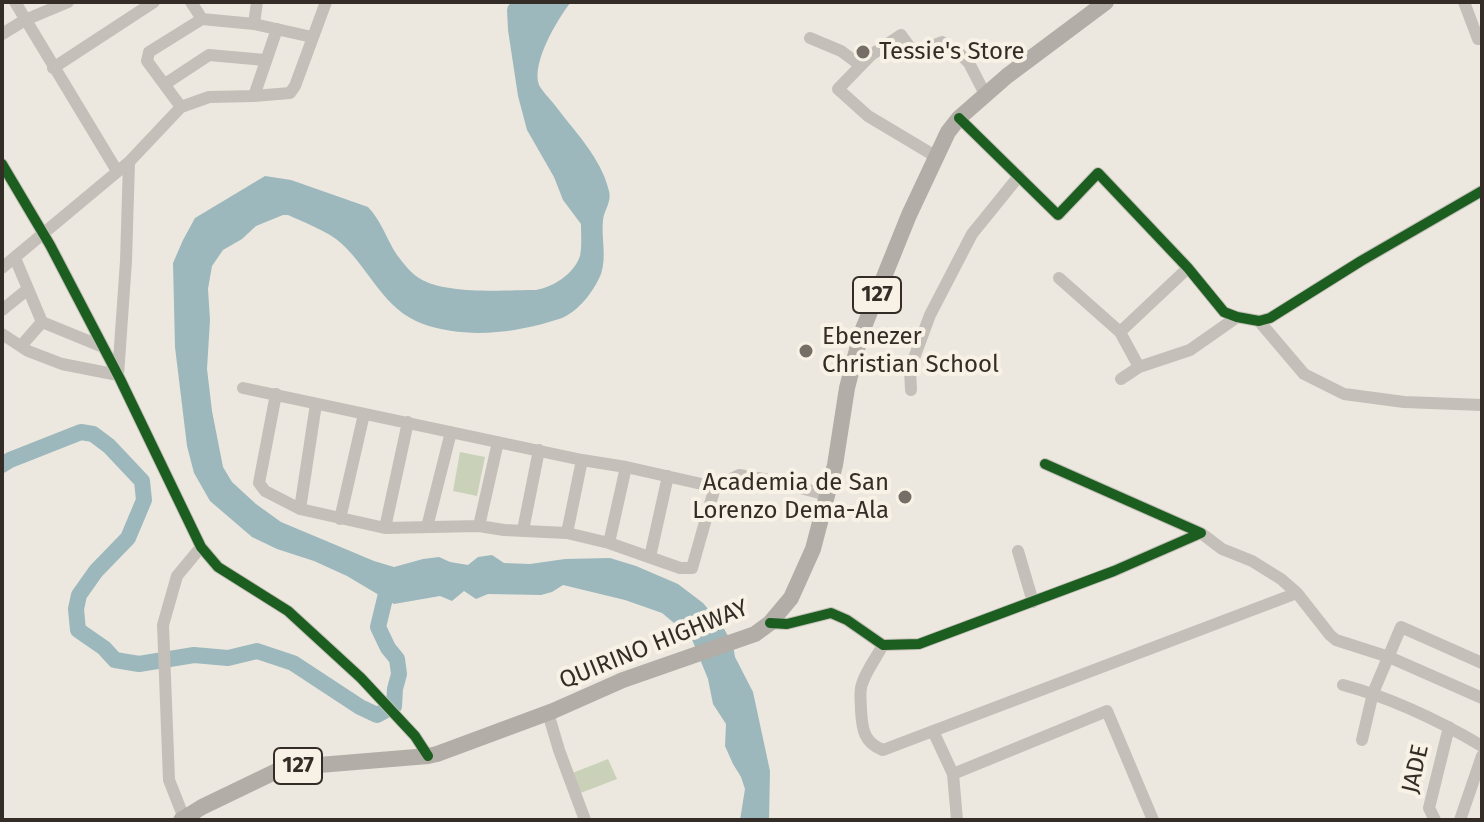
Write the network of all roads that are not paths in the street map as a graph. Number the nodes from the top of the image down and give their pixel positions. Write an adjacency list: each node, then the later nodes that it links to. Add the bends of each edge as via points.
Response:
1 (15, 2): 10 (street)
2 (68, 2): 10 (street)
3 (191, 2): 9 (street)
4 (257, 2): 11 (street)
5 (1106, 2): 21 (main road, QUIRINO HIGHWAY / 127)
6 (1464, 2): 16 (street)
7 (149, 3): 19 (street)
8 (321, 4): 14 (street)
9 (202, 19): 11 (street); 20 (street, via 149,52 147,61)
10 (25, 20): 13 (street); 19 (street)
11 (254, 24): 12 (street)
12 (277, 29): 14 (street); 17 (street)
13 (2, 34)
14 (312, 37): 22 (street, via 290,93)
15 (810, 38): 18 (street)
16 (1481, 41)
17 (265, 60): 20 (street, via 209,55); 22 (street)
18 (860, 65): 21 (street, via 901,35 914,53 942,42 969,63); 25 (street, via 838,89 868,116)
19 (53, 68): 28 (street)
20 (165, 84): 23 (street)
21 (985, 94): 24 (main road, QUIRINO HIGHWAY / 127)
22 (254, 96): 23 (street, via 209,97)
23 (181, 107): 26 (street)
24 (959, 118): 25 (main road, QUIRINO HIGHWAY / 127); 29 (street)
25 (935, 156): 63 (main road, QUIRINO HIGHWAY / 127, via 861,334)
26 (129, 162): 28 (street); 46 (street)
27 (2, 164): 31 (street)
28 (117, 171): 31 (street)
29 (1019, 176): 34 (street, via 1058,215 1098,173); 49 (street, via 972,234 930,315 910,369)
30 (1482, 191): 39 (street)
31 (43, 235): 32 (street); 44 (street)
32 (15, 258): 33 (street); 36 (street)
33 (2, 268)
34 (1188, 268): 38 (street, via 1224,312); 41 (street)
35 (1059, 278): 41 (street)
36 (28, 289): 37 (street); 40 (street)
37 (2, 310)
38 (1237, 317): 39 (street); 45 (street, via 1190,350)
39 (1259, 321): 52 (street, via 1304,374 1344,394)
40 (42, 322): 43 (street); 44 (street)
41 (1120, 332): 45 (street)
42 (2, 334): 43 (street)
43 (21, 346): 46 (street, via 62,364)
44 (103, 347): 46 (street)
45 (1139, 367): 47 (street)
46 (118, 375): 73 (street)
47 (1121, 379)
48 (243, 388): 50 (street)
49 (911, 390)
50 (276, 394): 51 (street); 64 (street, via 259,483)
51 (316, 404): 53 (street); 64 (street)
52 (1482, 405)
53 (364, 414): 54 (street); 65 (street)
54 (408, 422): 55 (street); 68 (street)
55 (451, 432): 56 (street); 67 (street)
56 (498, 442): 57 (street); 66 (street)
57 (539, 450): 58 (street); 69 (street)
58 (582, 460): 60 (street); 70 (street)
59 (1045, 464): 71 (street)
60 (626, 467): 61 (street); 72 (street)
61 (668, 476): 62 (street); 75 (street)
62 (715, 487): 63 (street, via 739,475); 75 (street, via 692,568)
63 (827, 495): 78 (main road, QUIRINO HIGHWAY / 127, via 803,575)
64 (300, 509): 65 (street)
65 (340, 519): 68 (street)
66 (479, 526): 67 (street); 69 (street)
67 (427, 527): 68 (street)
68 (385, 528)
69 (523, 530): 70 (street)
70 (567, 533): 72 (street)
71 (1201, 533): 76 (street); 77 (street)
72 (609, 543): 75 (street)
73 (201, 547): 90 (street, via 218,567 288,611 361,678); 93 (street, via 177,576 163,625 169,780)
74 (1018, 551): 77 (street)
75 (650, 557)
76 (1297, 593): 80 (street, via 1336,640); 87 (street)
77 (1033, 602): 79 (street, via 919,644)
78 (770, 623): 79 (street, via 831,613); 85 (main road, QUIRINO HIGHWAY / 127, via 755,634 623,680)
79 (883, 645): 87 (street, via 860,687 866,738 883,750)
80 (1389, 657): 81 (street, via 1401,627); 83 (street); 84 (street)
81 (1482, 663)
82 (1343, 685): 83 (street)
83 (1373, 693): 86 (street); 88 (street)
84 (1482, 698)
85 (548, 713): 90 (main road, QUIRINO HIGHWAY / 127); 94 (street)
86 (1449, 727): 89 (street); 97 (street, JADE, via 1429,808)
87 (933, 731): 92 (street)
88 (1362, 740)
89 (1482, 746)
90 (428, 756): 93 (main road, QUIRINO HIGHWAY / 127, via 283,768)
91 (1482, 756): 98 (street)
92 (953, 774): 95 (street); 96 (street, via 1107,711)
93 (182, 819)
94 (585, 820)
95 (957, 820)
96 (1153, 820)
97 (1435, 820)
98 (1460, 820)

